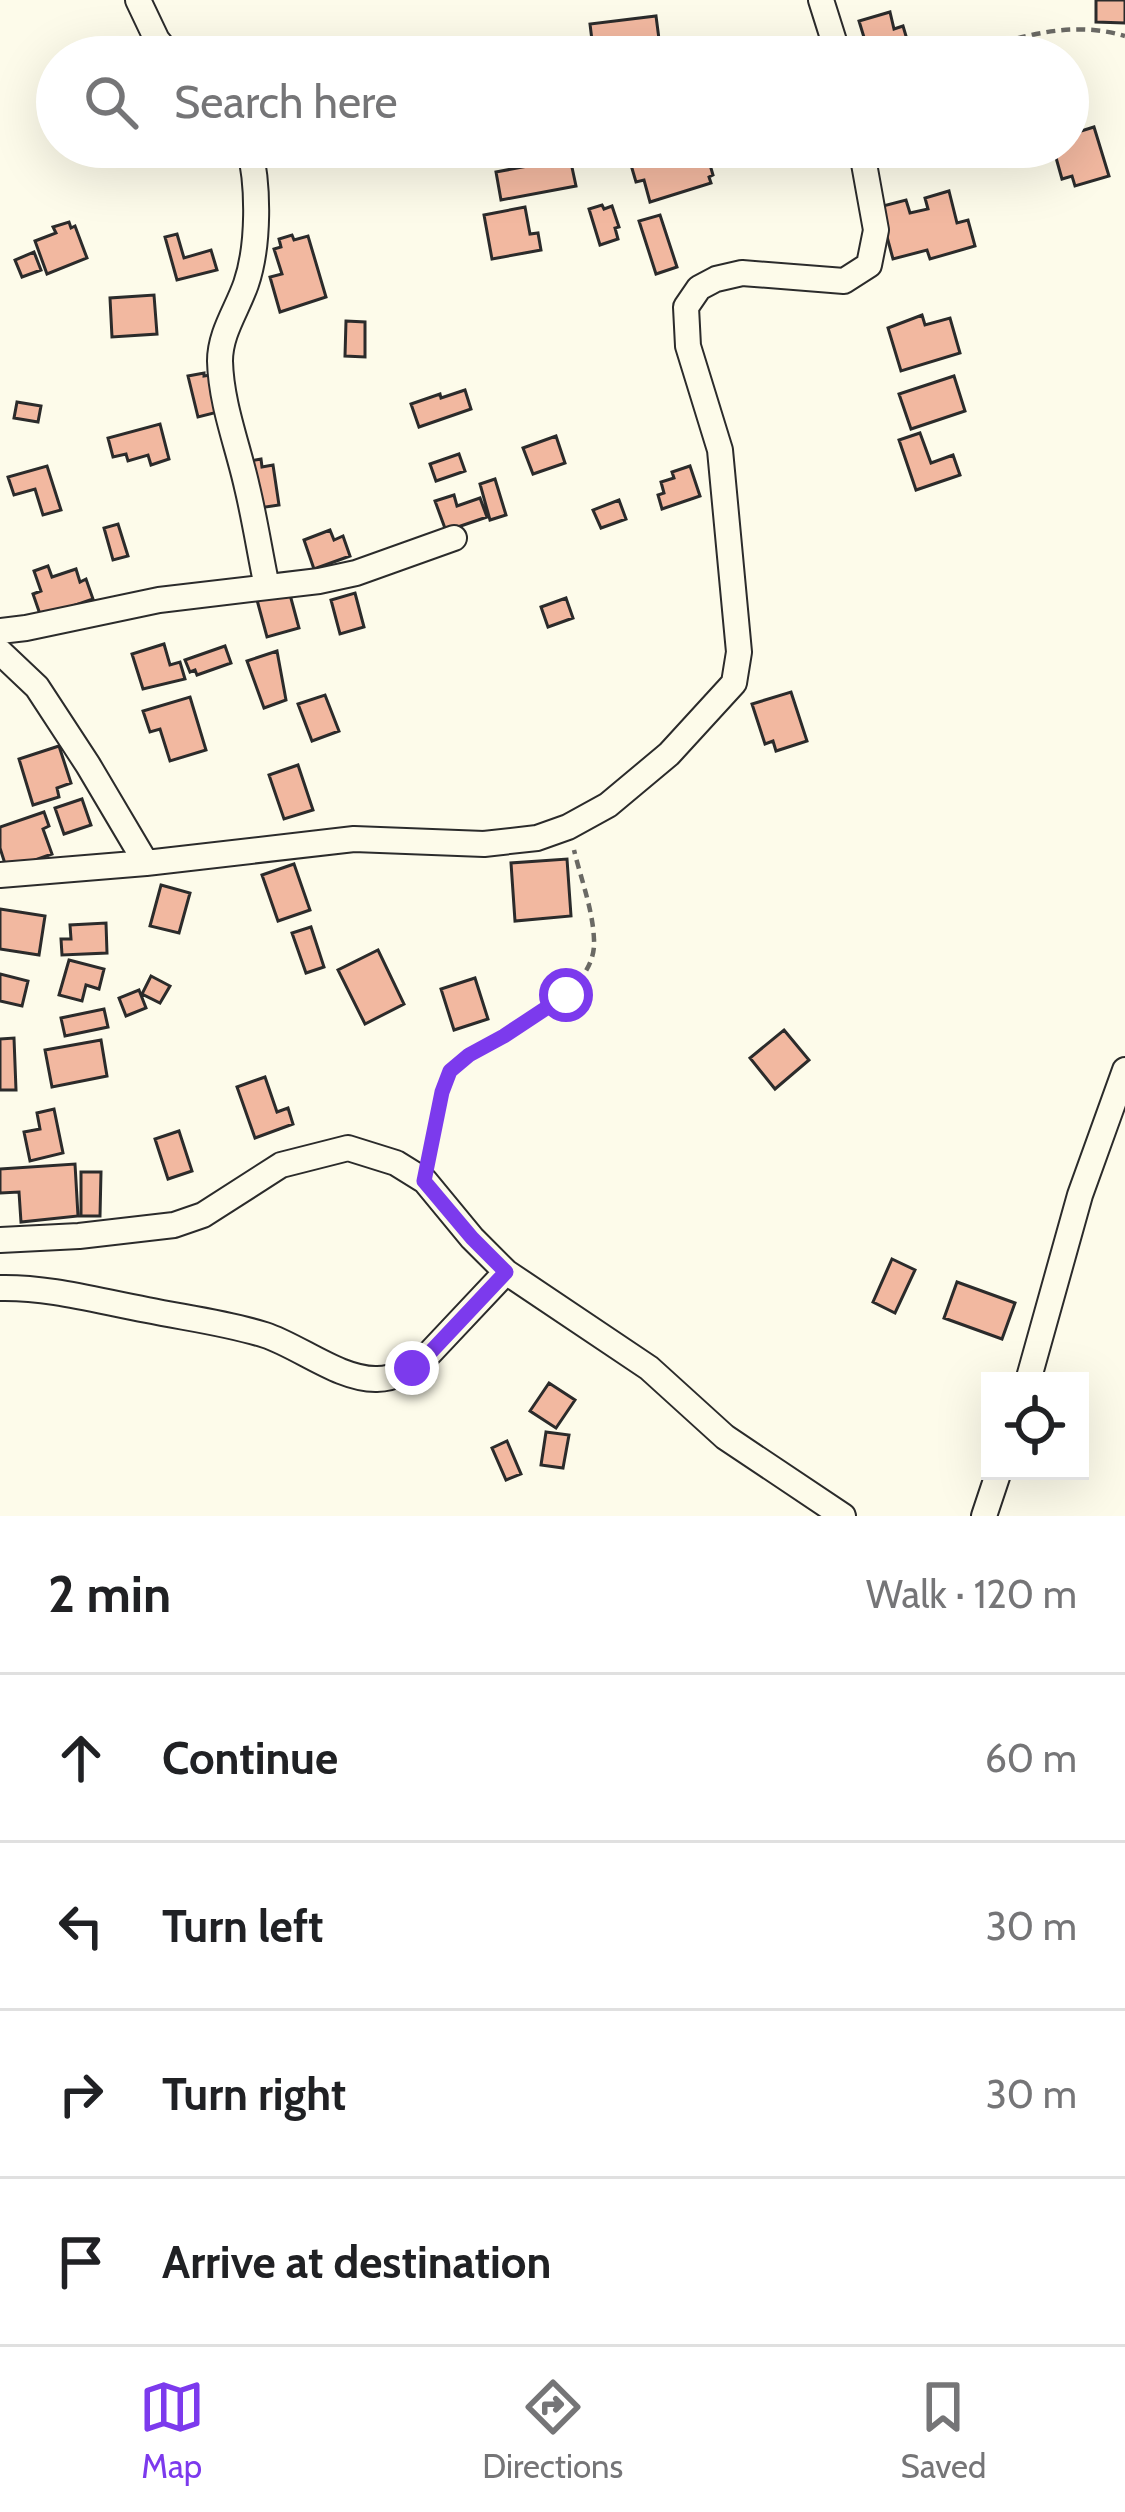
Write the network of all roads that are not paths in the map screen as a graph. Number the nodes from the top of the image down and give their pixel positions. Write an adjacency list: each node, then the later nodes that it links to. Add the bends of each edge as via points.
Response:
1 (138, 0): 3 (street)
2 (821, 0): 4 (street)
3 (155, 36)
4 (832, 36)
5 (253, 168): 8 (street, via 255,244 220,362)
6 (865, 168): 11 (street, via 876,230 869,266 844,281 742,273 699,287 686,308 688,346 719,449 739,652 734,683 670,754 608,806 537,838 354,839)
7 (454, 538): 8 (street, via 356,573)
8 (267, 586): 9 (street)
9 (0, 631)
10 (0, 652): 11 (street, via 37,686)
11 (146, 863): 12 (street)
12 (0, 874)
13 (1125, 1070): 17 (street)
14 (0, 1240): 15 (street, via 174,1226 280,1165 348,1148 424,1181)
15 (506, 1272): 16 (street, via 426,1357 372,1380 250,1331 68,1293); 19 (street, via 649,1368 724,1437)
16 (0, 1288)
17 (1031, 1372)
18 (996, 1480): 20 (street)
19 (843, 1516)
20 (984, 1516)

